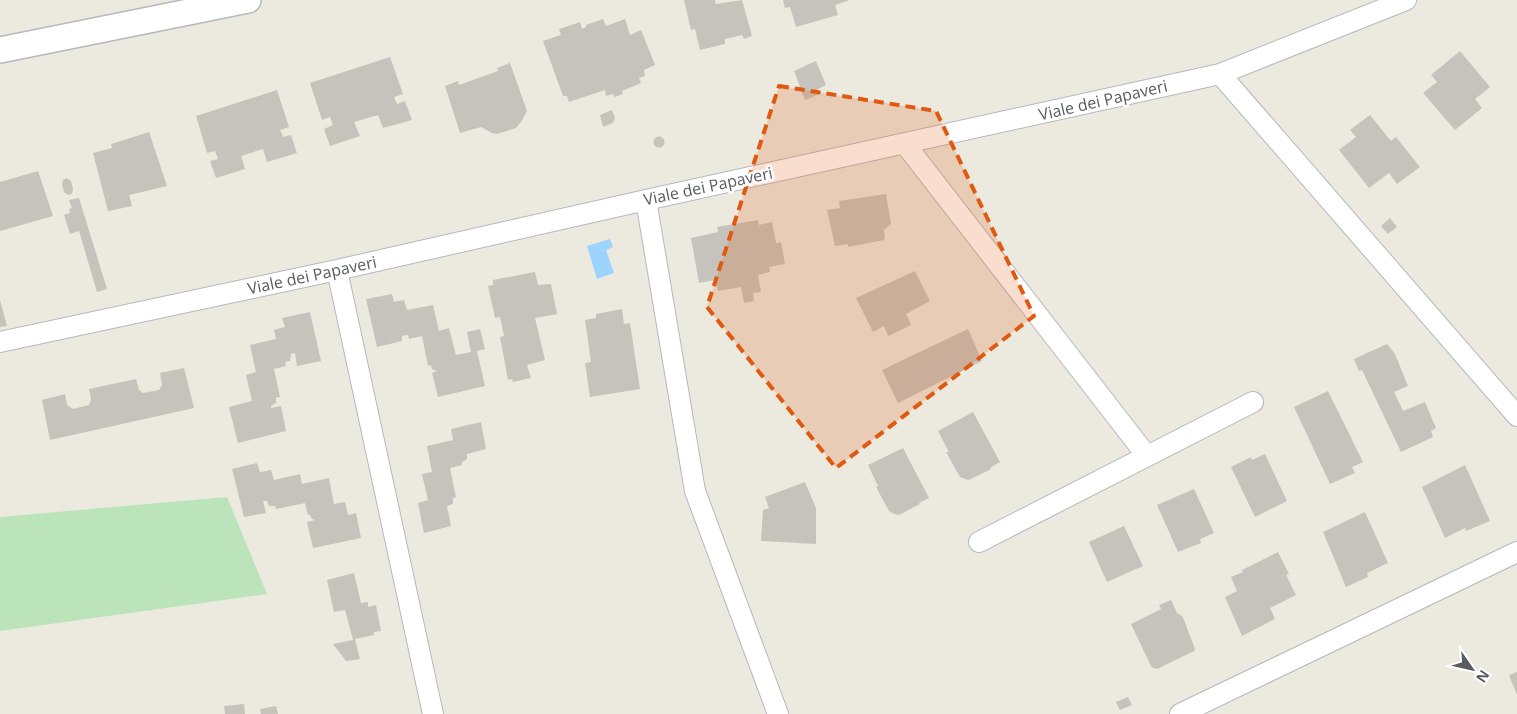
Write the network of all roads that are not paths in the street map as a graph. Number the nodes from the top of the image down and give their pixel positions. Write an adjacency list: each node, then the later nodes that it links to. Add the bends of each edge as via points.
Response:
1 (248, 0): 3 (street)
2 (1406, 0): 4 (street, Viale dei Papaveri)
3 (0, 50)
4 (1220, 74): 5 (street, Viale dei Papaveri); 10 (street)
5 (905, 144): 6 (street, Viale dei Papaveri); 11 (street)
6 (646, 200): 7 (street, Viale dei Papaveri); 15 (street, via 695,491)
7 (337, 270): 8 (street, Viale dei Papaveri); 14 (street)
8 (0, 342)
9 (1253, 402): 11 (street)
10 (1517, 416)
11 (1147, 456): 12 (street)
12 (979, 542)
13 (1517, 552): 16 (street)
14 (433, 714)
15 (778, 714)
16 (1180, 714)

